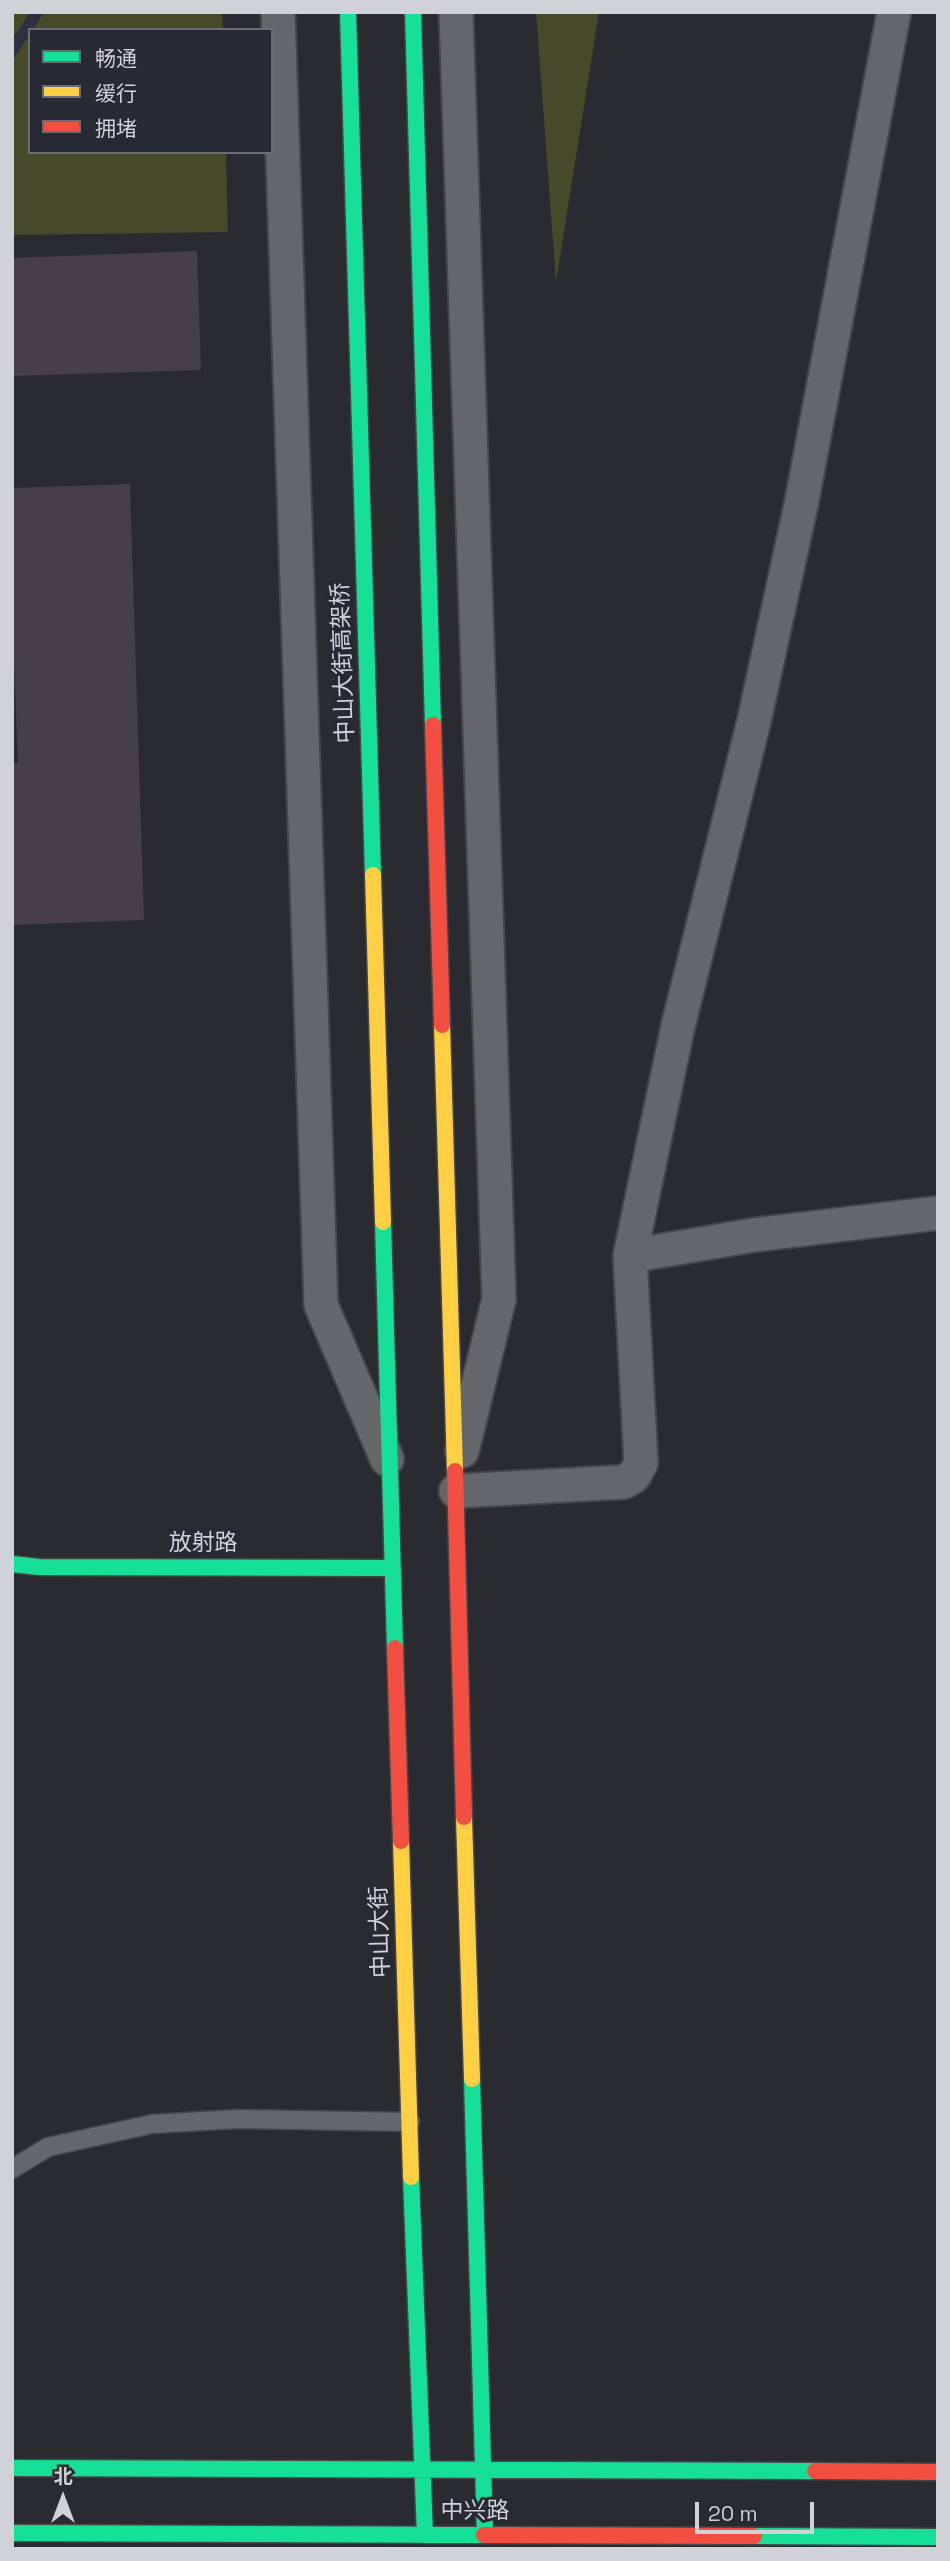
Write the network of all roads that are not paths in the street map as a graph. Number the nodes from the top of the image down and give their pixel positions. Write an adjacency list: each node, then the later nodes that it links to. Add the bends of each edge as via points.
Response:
1 (278, 12): 9 (street, via 321,1305)
2 (348, 12): 8 (main road, 中山大街高架桥)
3 (412, 12): 10 (main road)
4 (456, 12): 10 (street, via 499,1299)
5 (894, 12): 7 (street, via 802,505 678,1026)
6 (938, 1213): 7 (street)
7 (630, 1256): 10 (street, via 641,1463 634,1476 624,1482)
8 (386, 1313): 9 (main road, 中山大街)
9 (391, 1467): 12 (main road, 中山大街)
10 (455, 1484): 17 (main road)
11 (12, 1564): 12 (main road, 放射路)
12 (393, 1568): 13 (main road, 中山大街)
13 (410, 2122): 14 (lane, via 238,2119 152,2124 48,2147); 16 (main road, 中山大街)
14 (12, 2169)
15 (12, 2468): 16 (main road, 中兴路)
16 (422, 2470): 17 (main road, 中兴路); 21 (main road, 中山大街)
17 (484, 2470): 18 (main road, 中兴路); 22 (main road)
18 (938, 2472)
19 (12, 2533): 21 (main road, 中兴路)
20 (938, 2537): 22 (main road, 中兴路)
21 (426, 2542): 22 (main road, 中兴路)
22 (485, 2542)

